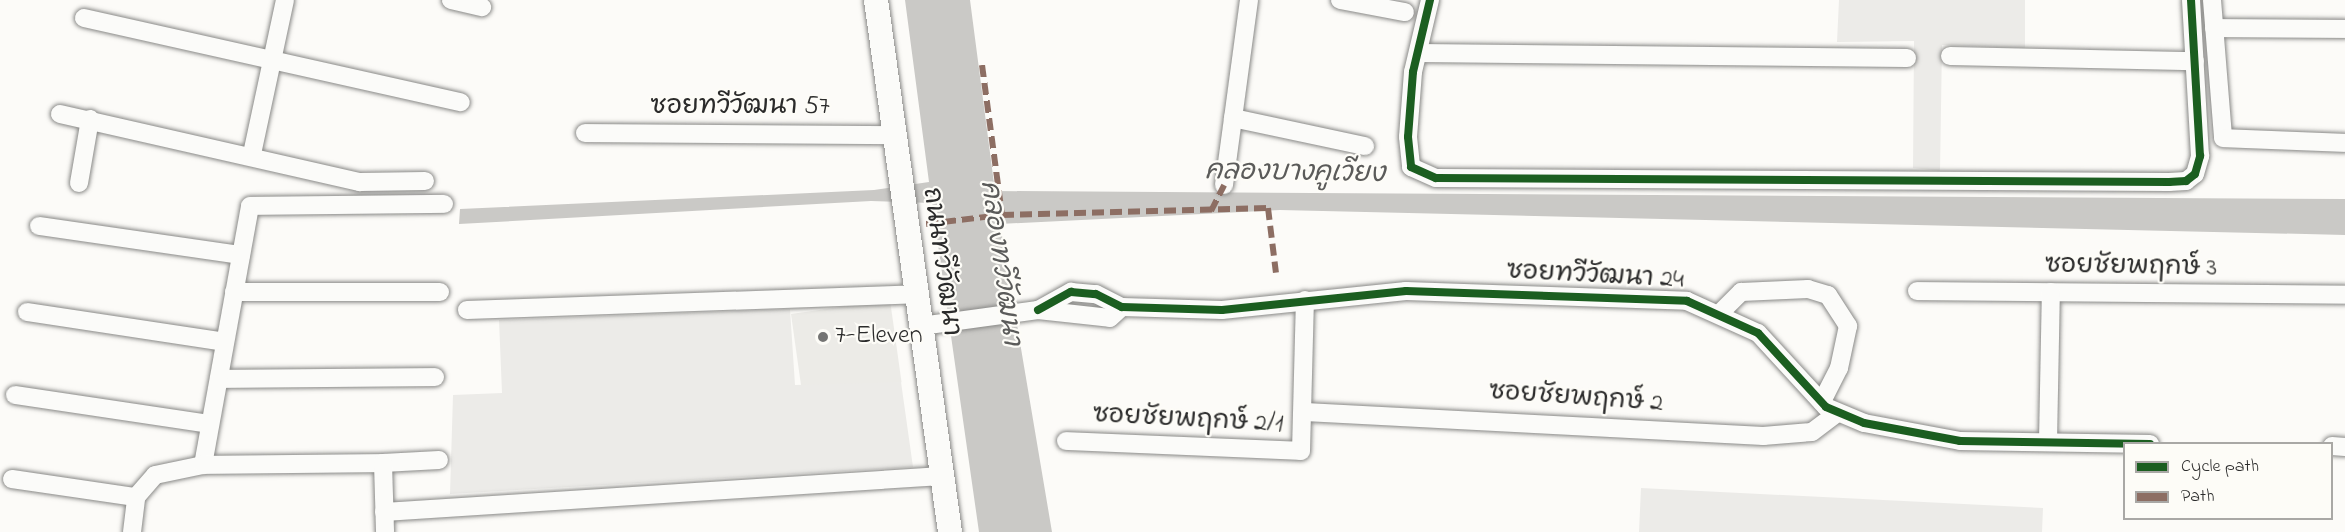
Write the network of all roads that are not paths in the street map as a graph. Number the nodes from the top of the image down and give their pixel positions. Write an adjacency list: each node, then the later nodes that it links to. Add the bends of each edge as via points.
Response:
1 (285, 0): 18 (street)
2 (451, 0): 9 (street)
3 (876, 0): 24 (main road, ถนนทวีวัฒนา)
4 (1249, 0): 21 (street)
5 (1340, 0): 10 (street)
6 (1430, 0): 14 (street)
7 (2191, 0): 17 (street)
8 (2212, 0): 12 (street)
9 (482, 7)
10 (1405, 12)
11 (84, 18): 18 (street)
12 (2214, 28): 13 (street); 25 (street, via 2223,138)
13 (2345, 28)
14 (1418, 53): 16 (street); 17 (street, via 1408,137 1412,167 1448,178 2186,181 2200,156)
15 (1950, 56): 17 (street)
16 (1907, 58)
17 (2195, 61)
18 (269, 63): 19 (street); 27 (street)
19 (461, 102)
20 (60, 114): 22 (street)
21 (1233, 118): 26 (street); 30 (street)
22 (90, 119): 27 (street); 29 (street)
23 (585, 133): 24 (street, ซอยทวีวัฒนา 57)
24 (894, 135): 38 (main road, ถนนทวีวัฒนา)
25 (2345, 143)
26 (1365, 146)
27 (252, 154): 28 (street, via 360,182)
28 (425, 181)
29 (79, 183)
30 (1224, 185)
31 (444, 204): 33 (street, via 250,206)
32 (39, 226): 33 (street)
33 (241, 255): 35 (street)
34 (1917, 291): 37 (street, ซอยชัยพฤกษ์ 3)
35 (234, 292): 36 (street); 47 (street)
36 (440, 292)
37 (2051, 292): 39 (street, ซอยชัยพฤกษ์ 3); 56 (street)
38 (916, 294): 42 (street); 46 (main road, ถนนทวีวัฒนา)
39 (2345, 295)
40 (1305, 300): 41 (street, ซอยทวีวัฒนา 24, via 1222,310); 45 (street, ซอยทวีวัฒนา 24, via 1406,291 1662,298); 52 (street, ซอยชัยพฤกษ์ 2/1)
41 (1122, 307): 43 (street, ซอยทวีวัฒนา 24, via 1110,318); 43 (street, ซอยทวีวัฒนา 24, via 1096,294 1071,292)
42 (467, 310)
43 (1038, 310): 46 (street, ซอยทวีวัฒนา 24)
44 (27, 312): 47 (street)
45 (1720, 313): 51 (street, ซอยทวีวัฒนา 24, via 1758,333); 51 (street, via 1741,292 1808,289 1828,296 1848,326 1839,368)
46 (921, 326): 61 (main road, ถนนทวีวัฒนา)
47 (225, 342): 49 (street)
48 (435, 377): 49 (street)
49 (219, 379): 54 (street)
50 (15, 395): 54 (street)
51 (1822, 402): 53 (street, ซอยทวีวัฒนา 24)
52 (1305, 412): 53 (street, ซอยชัยพฤกษ์ 2, via 1763,436 1812,432); 55 (street, ซอยชัยพฤกษ์ 2/1, via 1301,451 1294,452)
53 (1837, 413): 56 (street, ซอยทวีวัฒนา 24, via 1903,433)
54 (210, 424): 60 (street)
55 (1066, 441)
56 (2048, 442): 57 (street, ซอยทวีวัฒนา 24)
57 (2123, 443)
58 (439, 460): 59 (street)
59 (383, 463): 60 (street); 64 (street)
60 (203, 465): 63 (street, via 155,475)
61 (942, 476): 64 (street, via 467,508 450,516 433,511); 67 (main road, ถนนทวีวัฒนา)
62 (12, 479): 63 (street)
63 (136, 497): 65 (street)
64 (384, 512): 66 (street)
65 (132, 532)
66 (385, 532)
67 (950, 532)

